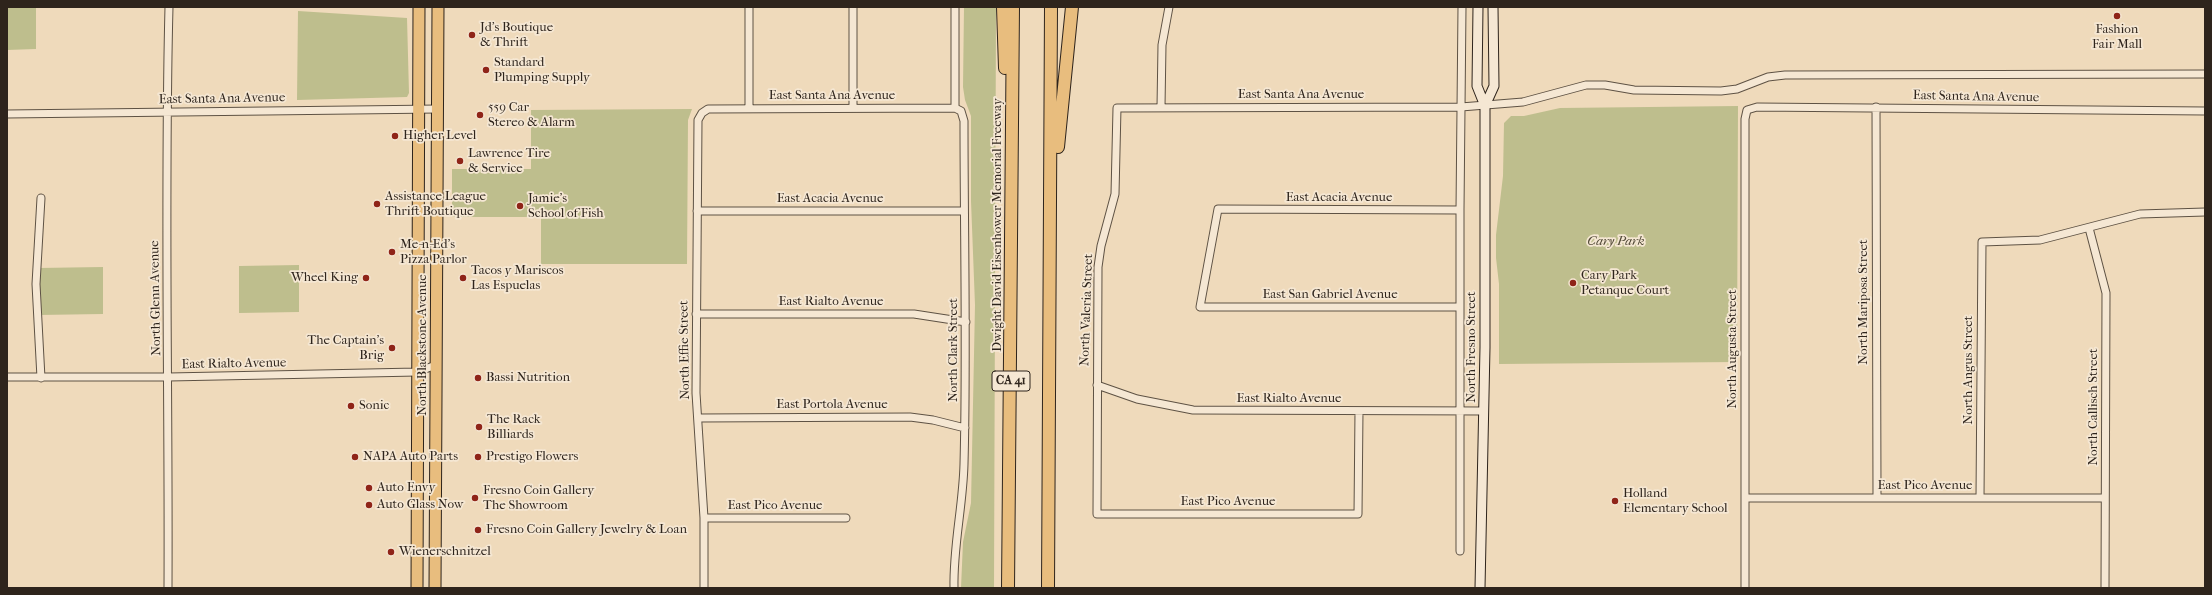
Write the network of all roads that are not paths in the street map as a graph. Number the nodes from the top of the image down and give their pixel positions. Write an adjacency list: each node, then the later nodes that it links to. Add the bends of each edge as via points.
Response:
1 (169, 7): 28 (street, North Glenn Avenue)
2 (419, 7): 24 (main road, North Blackstone Avenue)
3 (438, 7): 23 (main road, North Blackstone Avenue)
4 (749, 7): 20 (street)
5 (853, 7): 21 (street)
6 (955, 7): 25 (street, North Clark Street)
7 (1003, 7): 31 (highway)
8 (1013, 7): 31 (highway, Dwight David Eisenhower Memorial Freeway / CA 41)
9 (1051, 7): 33 (highway)
10 (1072, 7): 33 (highway)
11 (1169, 7): 17 (street, via 1162,44)
12 (1462, 7): 18 (street)
13 (1478, 7): 16 (main road, North Fresno Street, via 1477,86)
14 (1494, 7): 16 (main road, North Fresno Street, via 1494,86)
15 (2205, 74): 16 (street, East Santa Ana Avenue, via 1785,75 1768,77 1729,90 1634,90 1586,85 1523,102)
16 (1486, 106): 18 (street, East Santa Ana Avenue); 51 (main road, North Fresno Street)
17 (1161, 107): 18 (street, East Santa Ana Avenue); 22 (street, East Santa Ana Avenue)
18 (1461, 107): 34 (street)
19 (1876, 107): 26 (street, East Santa Ana Avenue, via 1757,107); 27 (street, East Santa Ana Avenue); 55 (street, North Mariposa Street)
20 (749, 108): 21 (street, East Santa Ana Avenue); 29 (street, East Santa Ana Avenue, via 708,109)
21 (852, 108): 25 (street, East Santa Ana Avenue)
22 (1117, 108): 48 (street, North Valeria Street, via 1115,194 1098,267)
23 (438, 109): 24 (street, East Santa Ana Avenue); 43 (main road, North Blackstone Avenue)
24 (418, 110): 28 (street, East Santa Ana Avenue); 44 (main road, North Blackstone Avenue)
25 (958, 110): 36 (street, North Clark Street, via 964,121)
26 (1748, 110): 54 (street, North Augusta Street, via 1745,119)
27 (2205, 111)
28 (166, 112): 30 (street, East Santa Ana Avenue); 46 (street, North Glenn Avenue)
29 (702, 113): 35 (street, North Effie Street, via 698,120)
30 (7, 114)
31 (1013, 175): 67 (highway, Dwight David Eisenhower Memorial Freeway / CA 41)
32 (40, 198): 47 (street, via 36,284)
33 (1051, 210): 68 (highway)
34 (1460, 210): 39 (street, East Acacia Avenue, via 1218,210); 40 (street)
35 (697, 211): 36 (street, East Acacia Avenue); 41 (street, North Effie Street)
36 (964, 211): 42 (street, North Clark Street)
37 (2205, 212): 38 (street, via 2140,214)
38 (2089, 228): 56 (street, North Angus Street, via 2040,240 1982,242); 57 (street, North Callisch Street, via 2106,293)
39 (1200, 307): 40 (street, East San Gabriel Avenue)
40 (1460, 307): 49 (street)
41 (696, 314): 42 (street, East Rialto Avenue, via 914,314); 52 (street, North Effie Street, via 696,393)
42 (966, 322): 53 (street, North Clark Street)
43 (436, 365): 44 (street, East Rialto Avenue); 64 (main road, North Blackstone Avenue)
44 (417, 372): 46 (street, East Rialto Avenue); 63 (main road, North Blackstone Avenue)
45 (7, 377): 47 (street, East Rialto Avenue)
46 (169, 377): 47 (street, East Rialto Avenue); 62 (street, North Glenn Avenue)
47 (40, 378)
48 (1097, 385): 50 (street, East Rialto Avenue, via 1137,399 1193,410); 58 (street, North Valeria Street)
49 (1460, 410): 50 (street, East Rialto Avenue); 51 (street, East Rialto Avenue); 61 (street)
50 (1359, 411): 58 (street, East Pico Avenue, via 1358,514)
51 (1484, 411): 69 (main road, North Fresno Street)
52 (699, 418): 53 (street, East Portola Avenue, via 910,417); 59 (street, North Effie Street)
53 (965, 428): 66 (street, North Clark Street, via 963,496 954,550)
54 (1745, 498): 55 (street, East Pico Avenue); 70 (street, North Augusta Street)
55 (1877, 498): 56 (street, East Pico Avenue)
56 (1980, 498): 57 (street, East Pico Avenue)
57 (2105, 498): 71 (street, North Callisch Street)
58 (1098, 514)
59 (704, 518): 60 (street, East Pico Avenue); 65 (street, North Effie Street)
60 (846, 518)
61 (1460, 551)
62 (168, 588)
63 (417, 588)
64 (435, 588)
65 (704, 588)
66 (954, 588)
67 (1008, 588)
68 (1048, 588)
69 (1480, 588)
70 (1745, 588)
71 (2105, 588)

